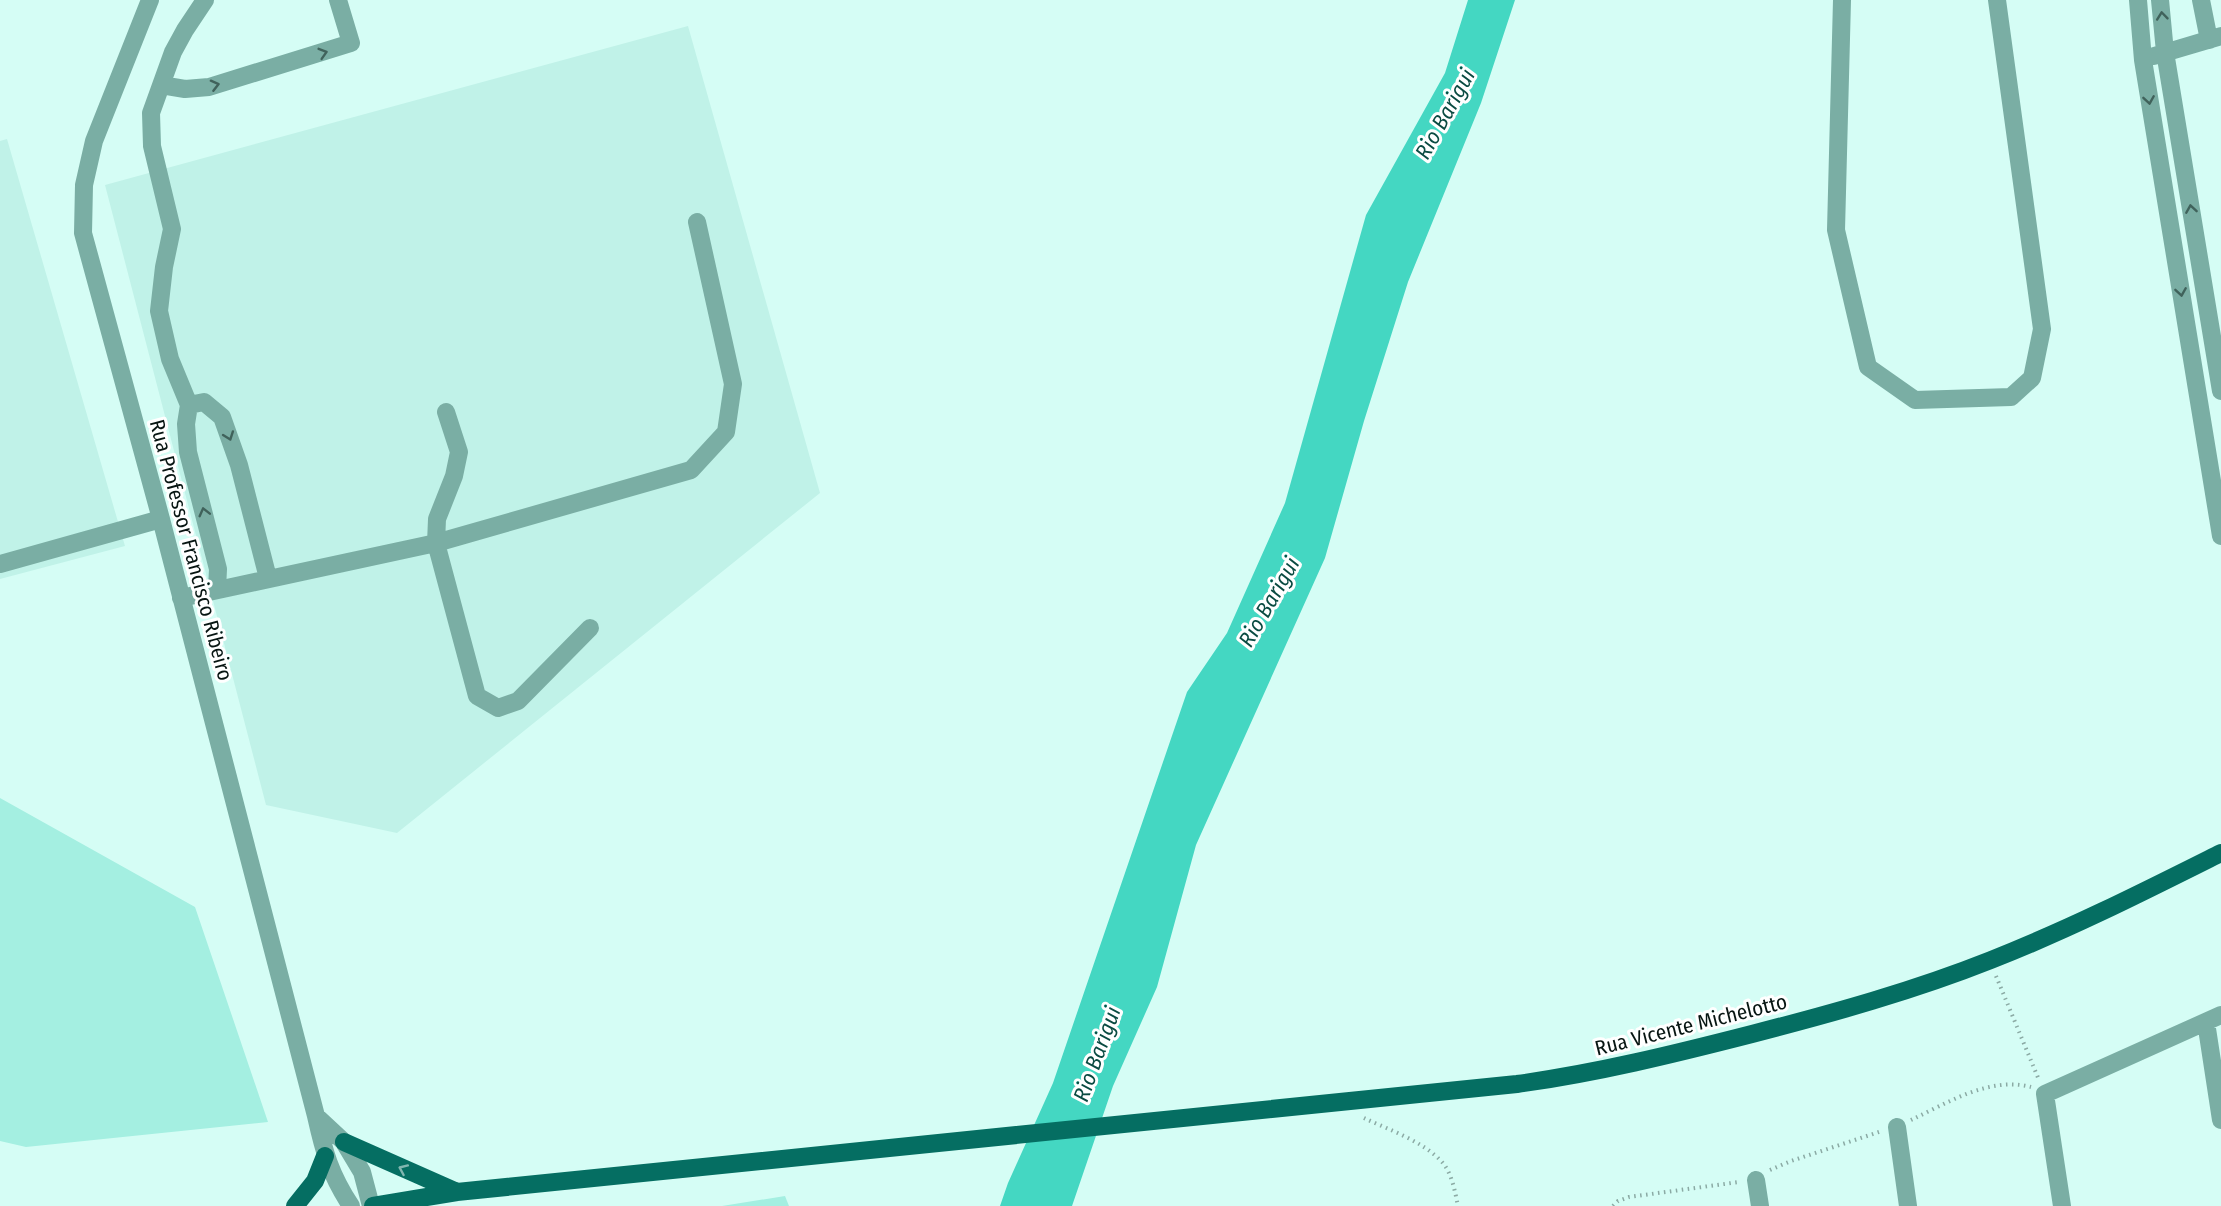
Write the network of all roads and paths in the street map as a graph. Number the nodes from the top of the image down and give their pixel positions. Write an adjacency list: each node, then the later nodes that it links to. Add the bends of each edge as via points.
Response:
1 (150, 0): 17 (street, Rua Professor Francisco Ribeiro, via 94,141 84,185 83,233)
2 (205, 0): 12 (street, via 173,52)
3 (338, 0): 12 (street, one-way to 3, via 208,87 351,44)
4 (1842, 0): 5 (street, via 1836,230 1868,367 1915,399 2011,397 2032,378 2042,329)
5 (1997, 0)
6 (2138, 0): 11 (street)
7 (2160, 0): 10 (street, one-way to 7)
8 (2201, 0): 9 (street)
9 (2215, 38): 10 (street)
10 (2165, 52): 11 (street); 14 (street, one-way to 10)
11 (2143, 60): 18 (street, one-way to 18)
12 (161, 85): 15 (street, via 151,113 152,146 172,229 159,311 170,359)
13 (697, 222): 19 (street, via 733,384 726,432 691,470)
14 (2221, 391)
15 (189, 405): 21 (street, one-way to 21, via 204,402 222,417 239,465); 22 (street, one-way to 15, via 218,569 188,452)
16 (446, 412): 19 (street, via 459,452 437,519)
17 (161, 519): 20 (street); 23 (street, Rua Professor Francisco Ribeiro)
18 (2221, 536)
19 (436, 543): 21 (street); 24 (street, via 477,696 498,708 518,701)
20 (0, 564)
21 (268, 578): 22 (street)
22 (217, 590): 23 (street)
23 (181, 598): 30 (street, Rua Professor Francisco Ribeiro)
24 (590, 628)
25 (2221, 853): 26 (main road, Rua Vicente Michelotto, via 2134,897)
26 (1990, 960): 28 (path); 29 (main road, Rua Vicente Michelotto, via 1855,1006 1621,1067 1517,1084)
27 (2213, 1018): 28 (street); 31 (street)
28 (2045, 1094): 32 (path, via 2021,1084 2003,1084 1976,1091); 44 (street)
29 (1332, 1103): 36 (main road, Rua Vicente Michelotto); 40 (path, via 1433,1154 1443,1163)
30 (316, 1116): 33 (street); 34 (street, Rua Professor Francisco Ribeiro)
31 (2221, 1120)
32 (1897, 1127): 35 (path, via 1791,1161); 43 (street)
33 (344, 1142): 36 (main road, one-way to 33); 39 (street, via 362,1172)
34 (325, 1156): 37 (main road, via 315,1181); 38 (street, Rua Professor Francisco Ribeiro, via 336,1184)
35 (1756, 1180): 41 (path, via 1629,1197); 42 (street)
36 (457, 1192): 39 (main road, Rua Vicente Michelotto)
37 (295, 1206)
38 (351, 1206)
39 (372, 1206)
40 (1458, 1206)
41 (1613, 1206)
42 (1760, 1206)
43 (1908, 1206)
44 (2062, 1206)

